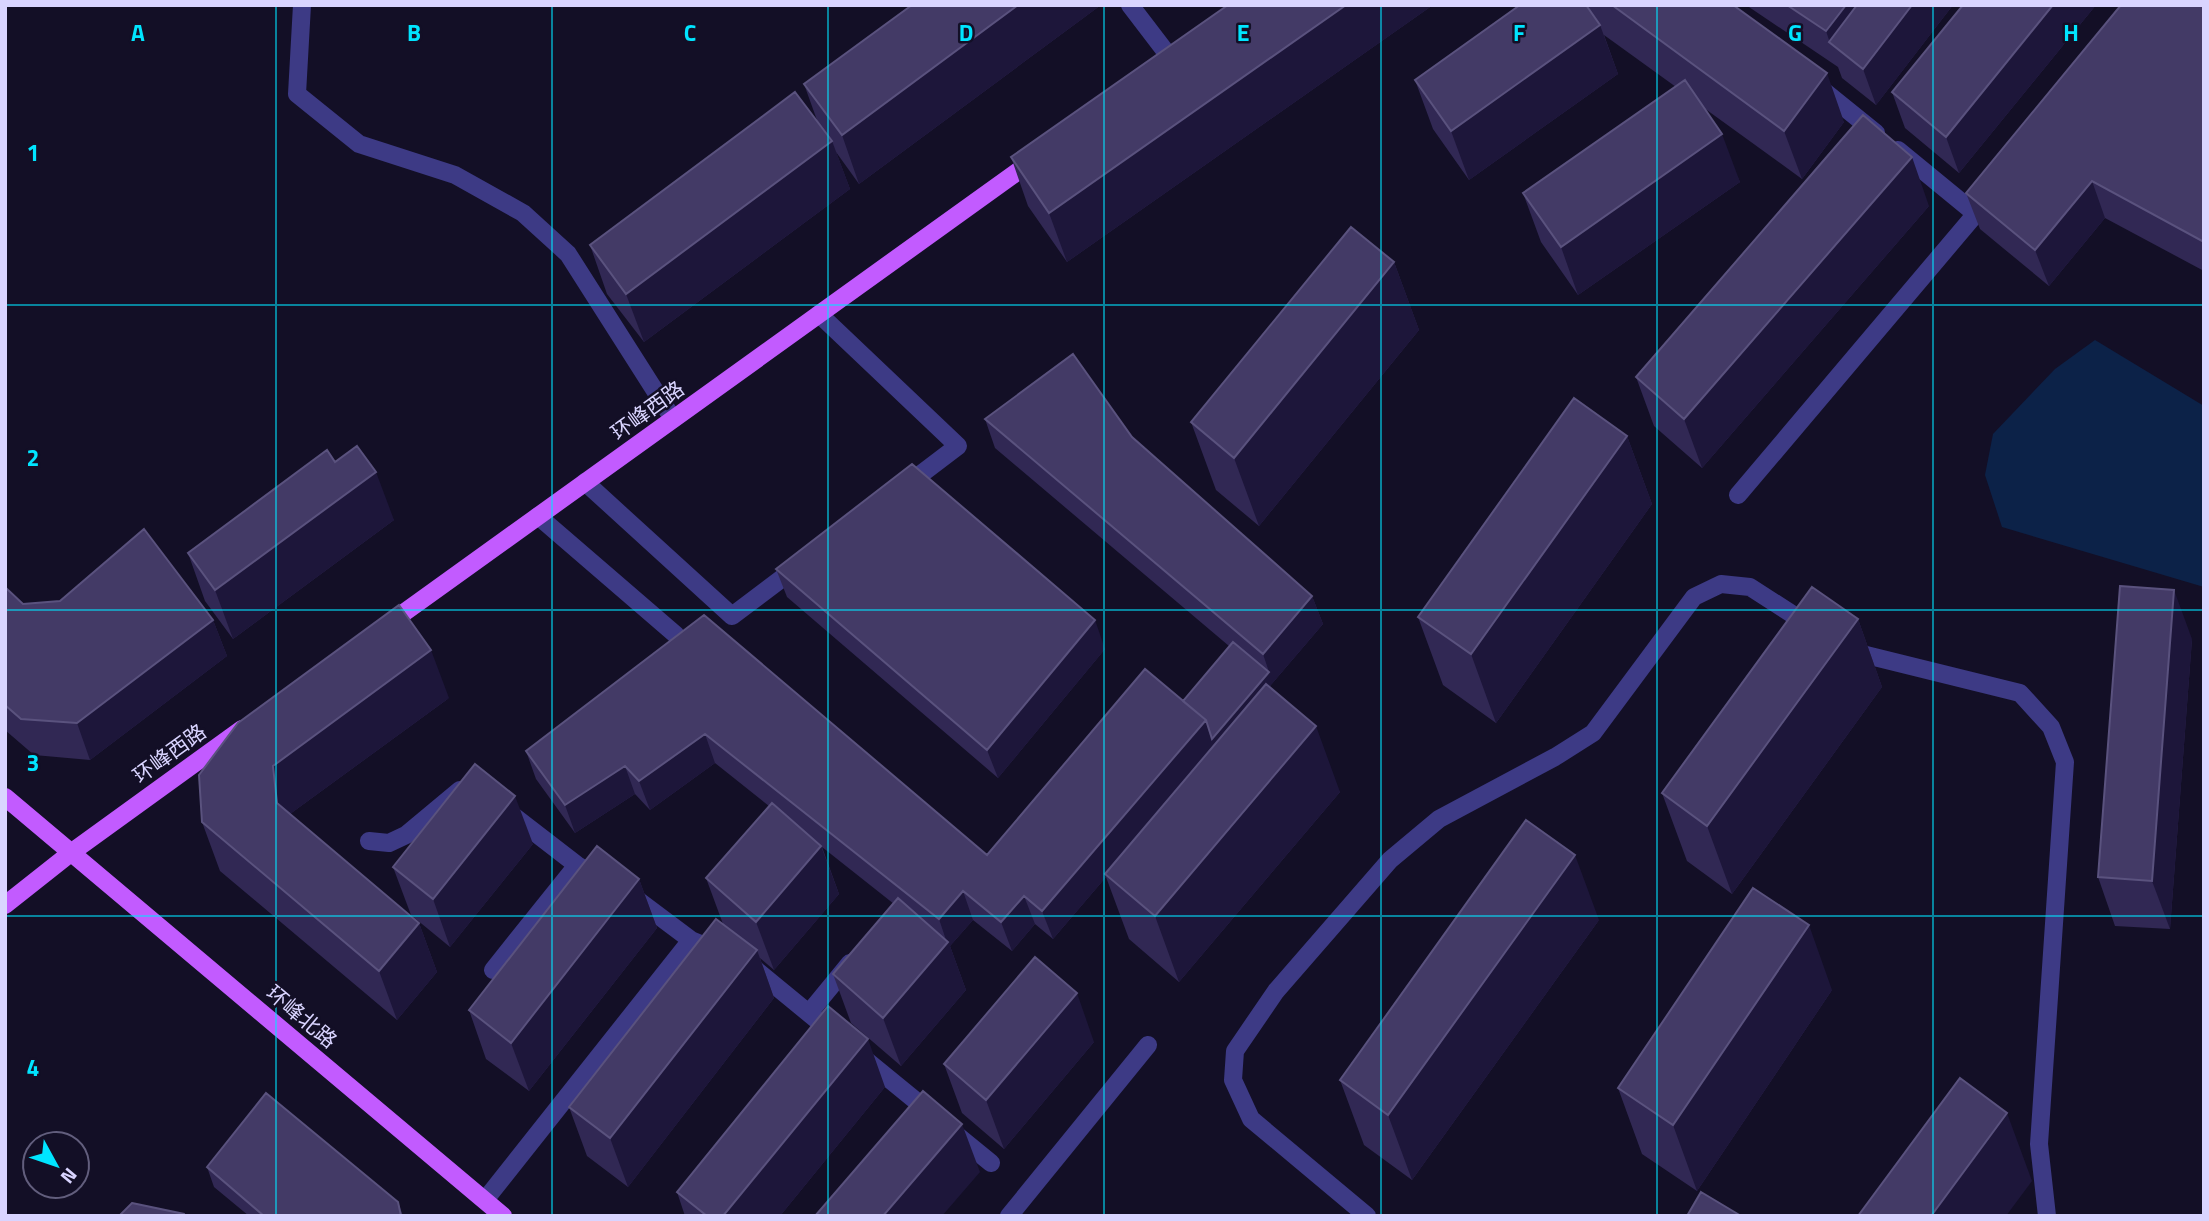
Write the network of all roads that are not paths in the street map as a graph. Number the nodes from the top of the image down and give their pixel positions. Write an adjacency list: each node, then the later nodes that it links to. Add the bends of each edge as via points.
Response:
1 (302, 5): 9 (street, via 297,94 359,144 455,175 532,221 568,254)
2 (1130, 5): 3 (street)
3 (1172, 60)
4 (1804, 75): 7 (street)
5 (1051, 147): 8 (main road, 环峰西路)
6 (2002, 183): 7 (street)
7 (1976, 214): 12 (street)
8 (819, 314): 9 (main road, 环峰西路); 11 (street, via 958,446)
9 (673, 419): 10 (main road, 环峰西路)
10 (585, 482): 13 (main road, 环峰西路); 14 (street, via 732,616)
11 (893, 495)
12 (1738, 495)
13 (538, 516): 15 (street); 16 (main road, 环峰西路)
14 (807, 559)
15 (676, 635)
16 (372, 636)
17 (260, 716): 20 (main road, 环峰西路)
18 (5, 797): 20 (main road, 环峰北路)
19 (369, 841): 21 (street, via 389,843 406,835 470,782)
20 (72, 852): 22 (main road, 环峰西路); 29 (main road, 环峰北路)
21 (577, 865): 23 (street, via 630,894); 25 (street)
22 (5, 905)
23 (691, 940): 26 (street, via 750,965); 29 (street)
24 (863, 947): 26 (street)
25 (493, 970)
26 (809, 1013): 28 (street, via 821,1032 916,1110)
27 (1148, 1045): 30 (street)
28 (991, 1163)
29 (494, 1211)
30 (1009, 1216)
31 (1367, 1216): 32 (street, via 1251,1119 1233,1080 1235,1051 1276,991 1390,860 1439,819 1593,733 1694,597 1721,584 1750,587 1845,649 2020,693 2051,727 2064,762 2039,1144)
32 (2048, 1216)

